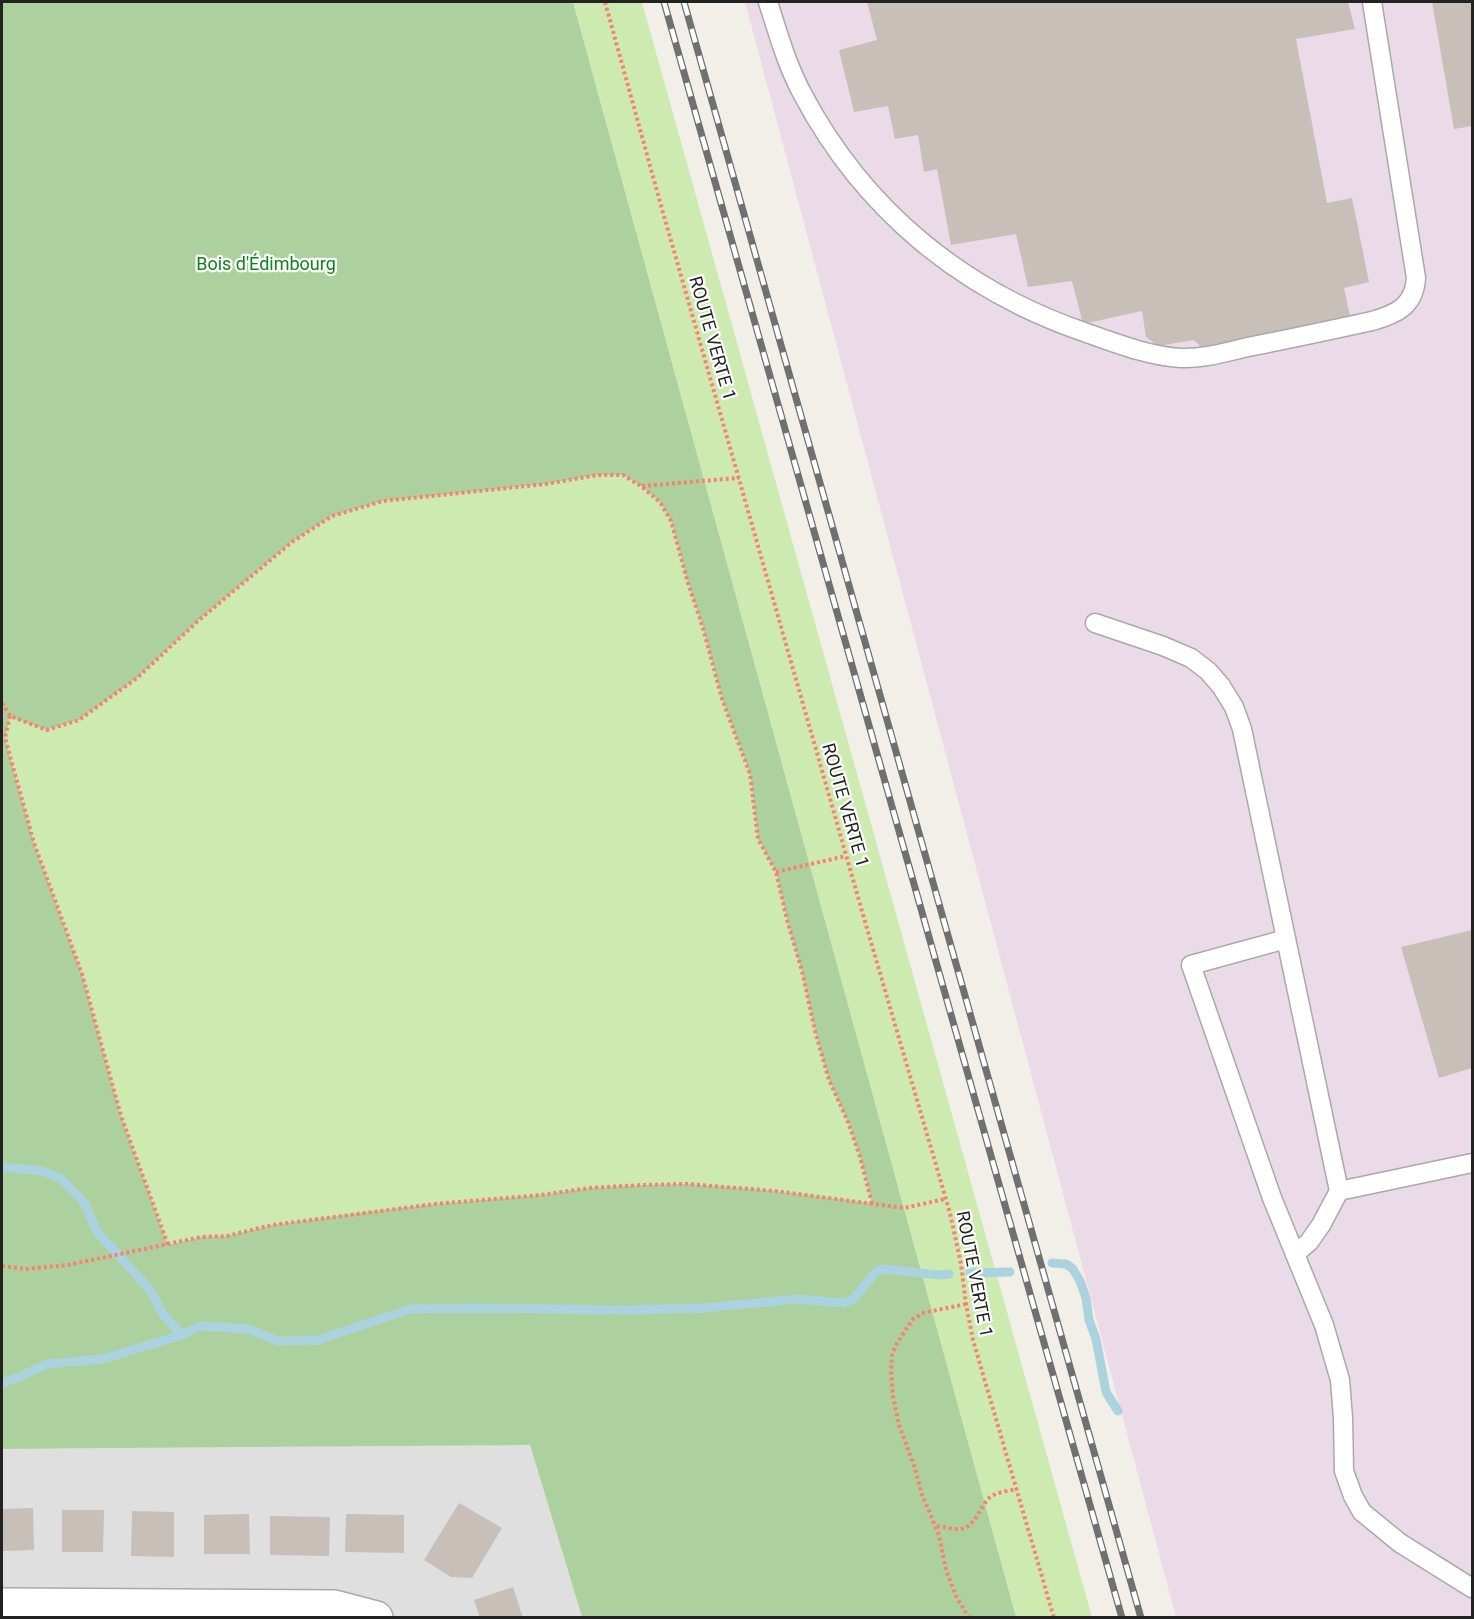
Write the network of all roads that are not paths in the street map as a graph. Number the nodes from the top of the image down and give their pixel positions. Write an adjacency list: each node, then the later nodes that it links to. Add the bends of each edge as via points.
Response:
1 (768, 2): 2 (lane, via 790,67 830,140 868,189 938,256 990,290 1060,324 1155,354 1182,358 1390,316 1401,310 1416,290)
2 (1372, 2)
3 (1095, 623): 4 (lane, via 1191,658 1208,671 1230,700 1242,729)
4 (1286, 939): 6 (lane); 7 (lane, via 1191,965)
5 (1473, 1163): 6 (lane)
6 (1339, 1191): 7 (lane, via 1321,1225)
7 (1295, 1254): 8 (lane, via 1324,1325 1340,1380 1344,1471 1353,1496 1362,1512 1400,1543)
8 (1473, 1588)
9 (2, 1605): 10 (street, via 334,1607)
10 (375, 1617)

